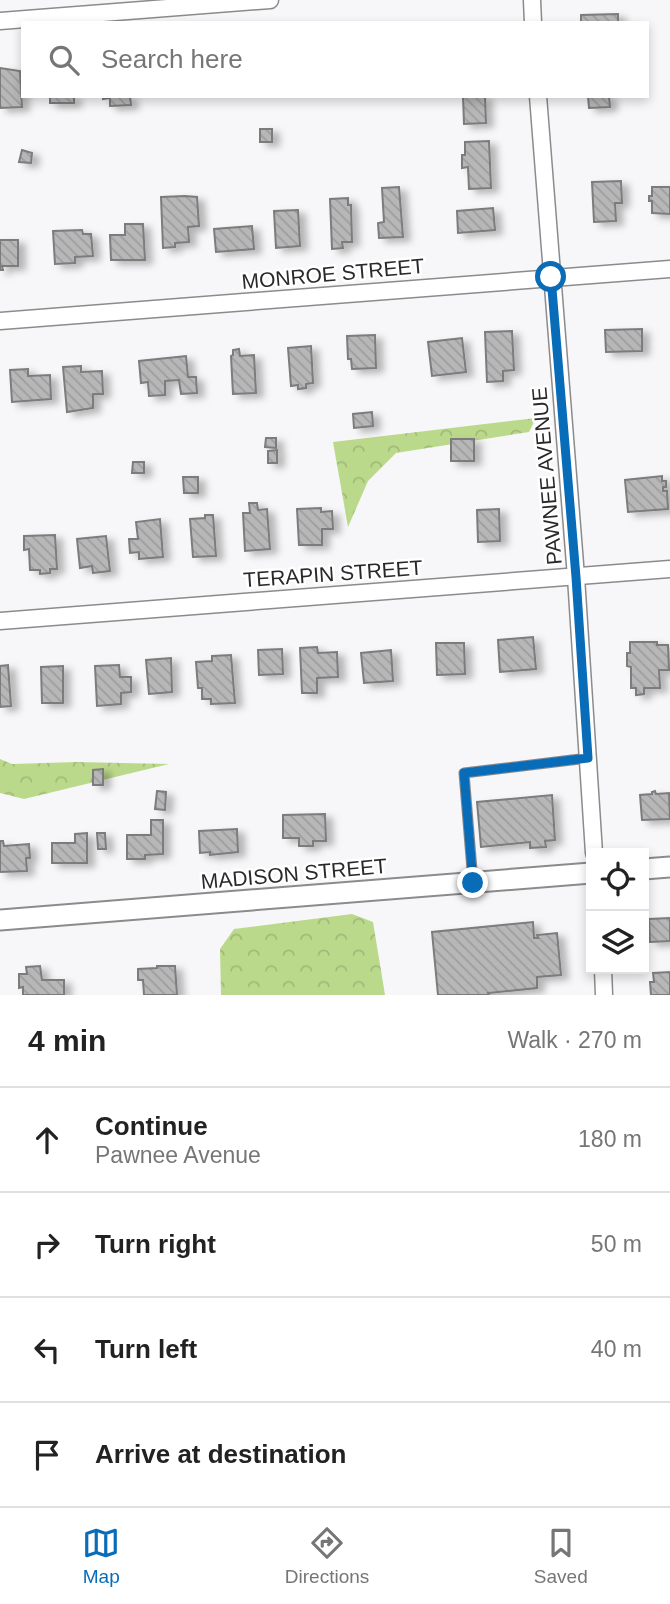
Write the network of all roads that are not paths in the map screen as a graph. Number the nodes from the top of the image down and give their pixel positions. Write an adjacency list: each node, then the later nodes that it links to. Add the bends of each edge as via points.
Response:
1 (270, 0): 3 (street)
2 (532, 0): 4 (street)
3 (0, 21)
4 (533, 21)
5 (538, 98): 7 (street, PAWNEE AVENUE)
6 (670, 269): 7 (street, MONROE STREET)
7 (551, 277): 8 (street, MONROE STREET); 10 (street, PAWNEE AVENUE)
8 (0, 321)
9 (670, 569): 10 (street, TERAPIN STREET)
10 (576, 577): 11 (street, TERAPIN STREET); 12 (street, PAWNEE AVENUE)
11 (0, 621)
12 (588, 758): 13 (street, PAWNEE AVENUE); 17 (lane, via 464,773)
13 (594, 848)
14 (670, 867): 15 (street)
15 (649, 869)
16 (586, 873): 17 (street, MADISON STREET)
17 (473, 883): 18 (street, MADISON STREET)
18 (0, 920)
19 (603, 974): 20 (street)
20 (604, 995)

